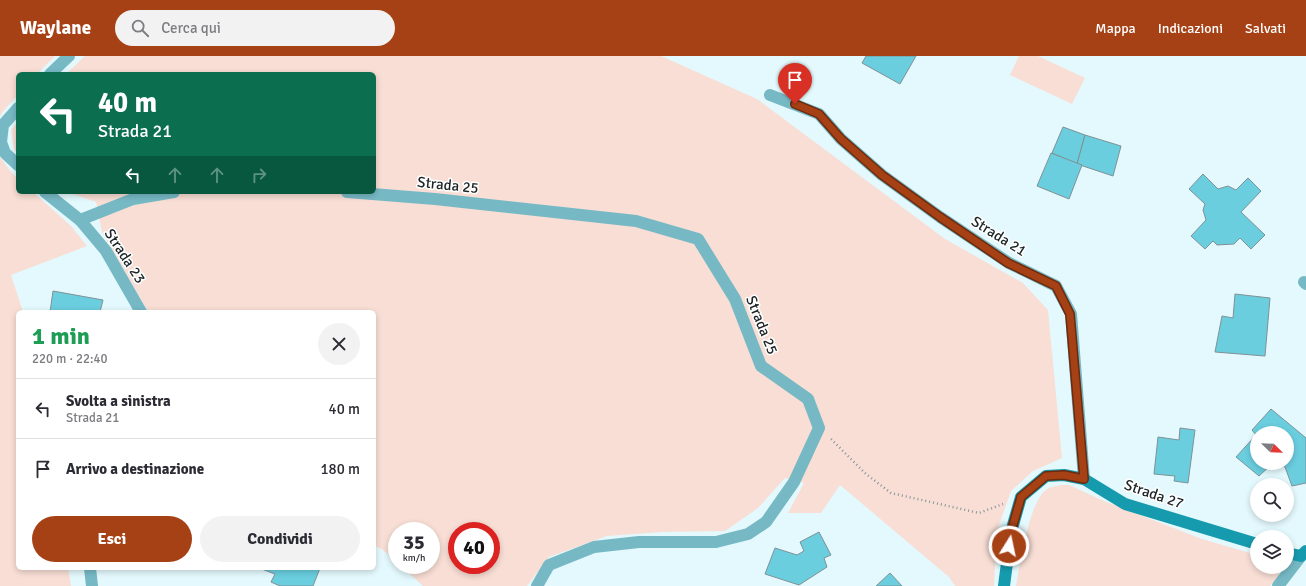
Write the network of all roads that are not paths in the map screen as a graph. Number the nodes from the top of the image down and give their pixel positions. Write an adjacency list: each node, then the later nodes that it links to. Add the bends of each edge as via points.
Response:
1 (70, 56): 2 (street)
2 (52, 72)
3 (770, 95): 11 (street, Strada 21, via 819,114 841,139 882,175 1008,263 1056,286 1070,314)
4 (16, 110): 5 (street, via 3,125 1,142 5,153)
5 (16, 163)
6 (48, 194): 9 (street, Strada 23)
7 (162, 194): 9 (street, via 133,199)
8 (372, 194): 16 (street, Strada 25, via 636,221 698,239 735,299 761,366 808,399 819,428 794,482 766,522 748,534 716,542 639,542 594,547 549,566)
9 (80, 220): 10 (street, Strada 23, via 106,251)
10 (139, 310)
11 (1084, 479): 12 (street, Strada 27, via 1125,504); 17 (street, Strada 27, via 1064,475 1046,476 1021,497 1011,532)
12 (1250, 542)
13 (1304, 553): 18 (street)
14 (90, 570): 15 (street)
15 (92, 586)
16 (537, 586)
17 (1004, 586)
18 (1278, 586)

